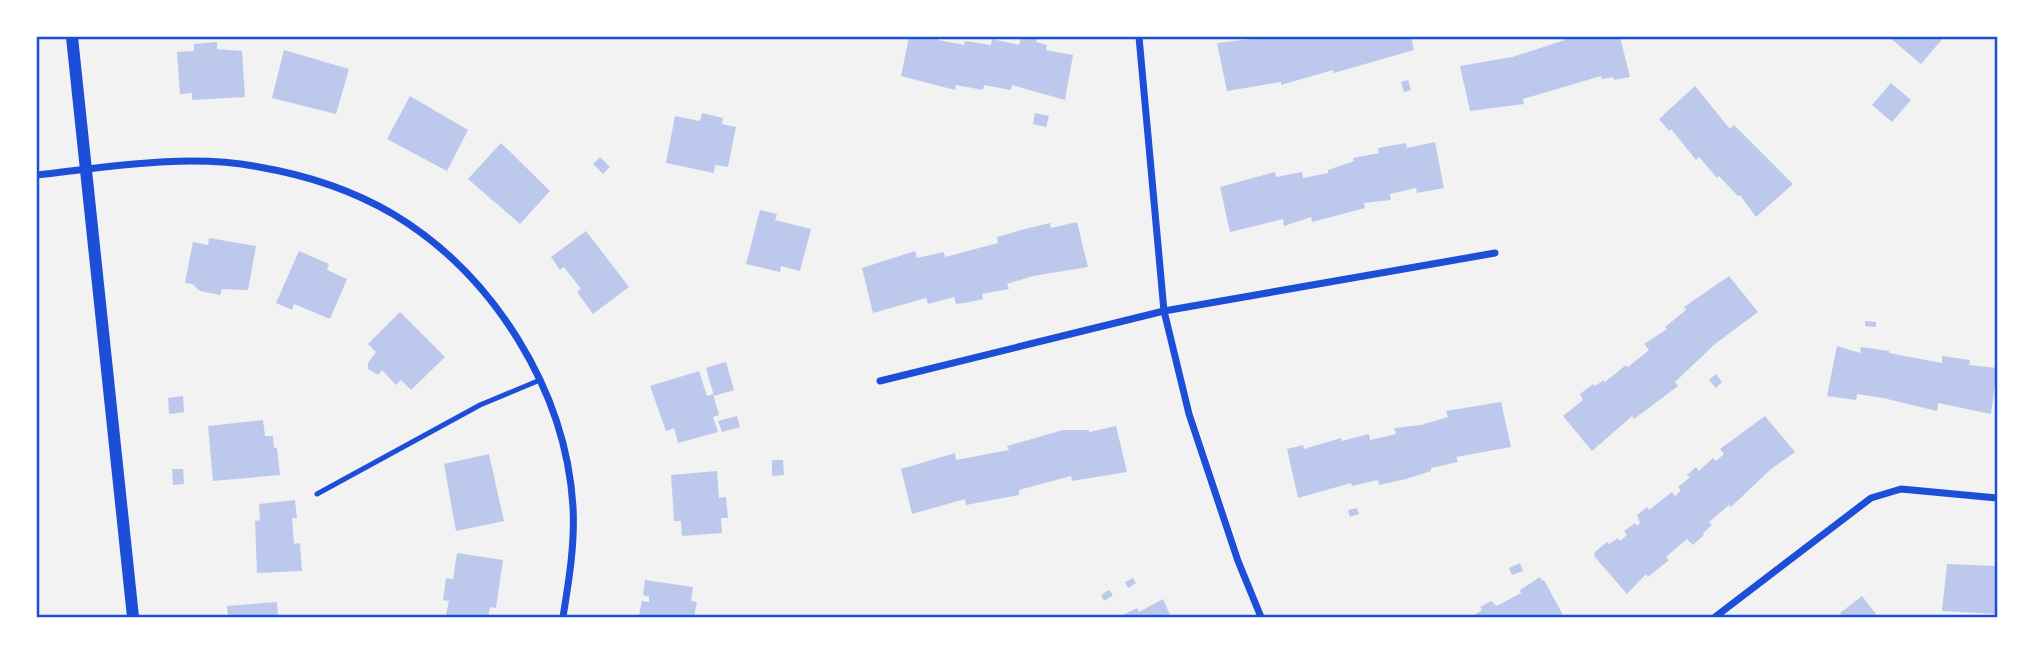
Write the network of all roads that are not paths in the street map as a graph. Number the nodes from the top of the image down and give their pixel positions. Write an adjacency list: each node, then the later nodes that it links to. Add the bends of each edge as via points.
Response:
1 (72, 37): 3 (street)
2 (1139, 37): 6 (street)
3 (85, 169): 4 (street); 7 (street, via 223,162 258,166 321,181 371,202 427,239 480,289 508,323); 11 (street)
4 (37, 175)
5 (1495, 253): 6 (street)
6 (1164, 311): 8 (street); 13 (street, via 1189,414)
7 (540, 380): 9 (lane, via 480,405); 12 (street, via 558,426 573,506 572,557)
8 (880, 381)
9 (317, 494)
10 (1997, 498): 14 (street, via 1901,489 1871,498)
11 (134, 617)
12 (563, 617)
13 (1261, 617)
14 (1715, 617)

